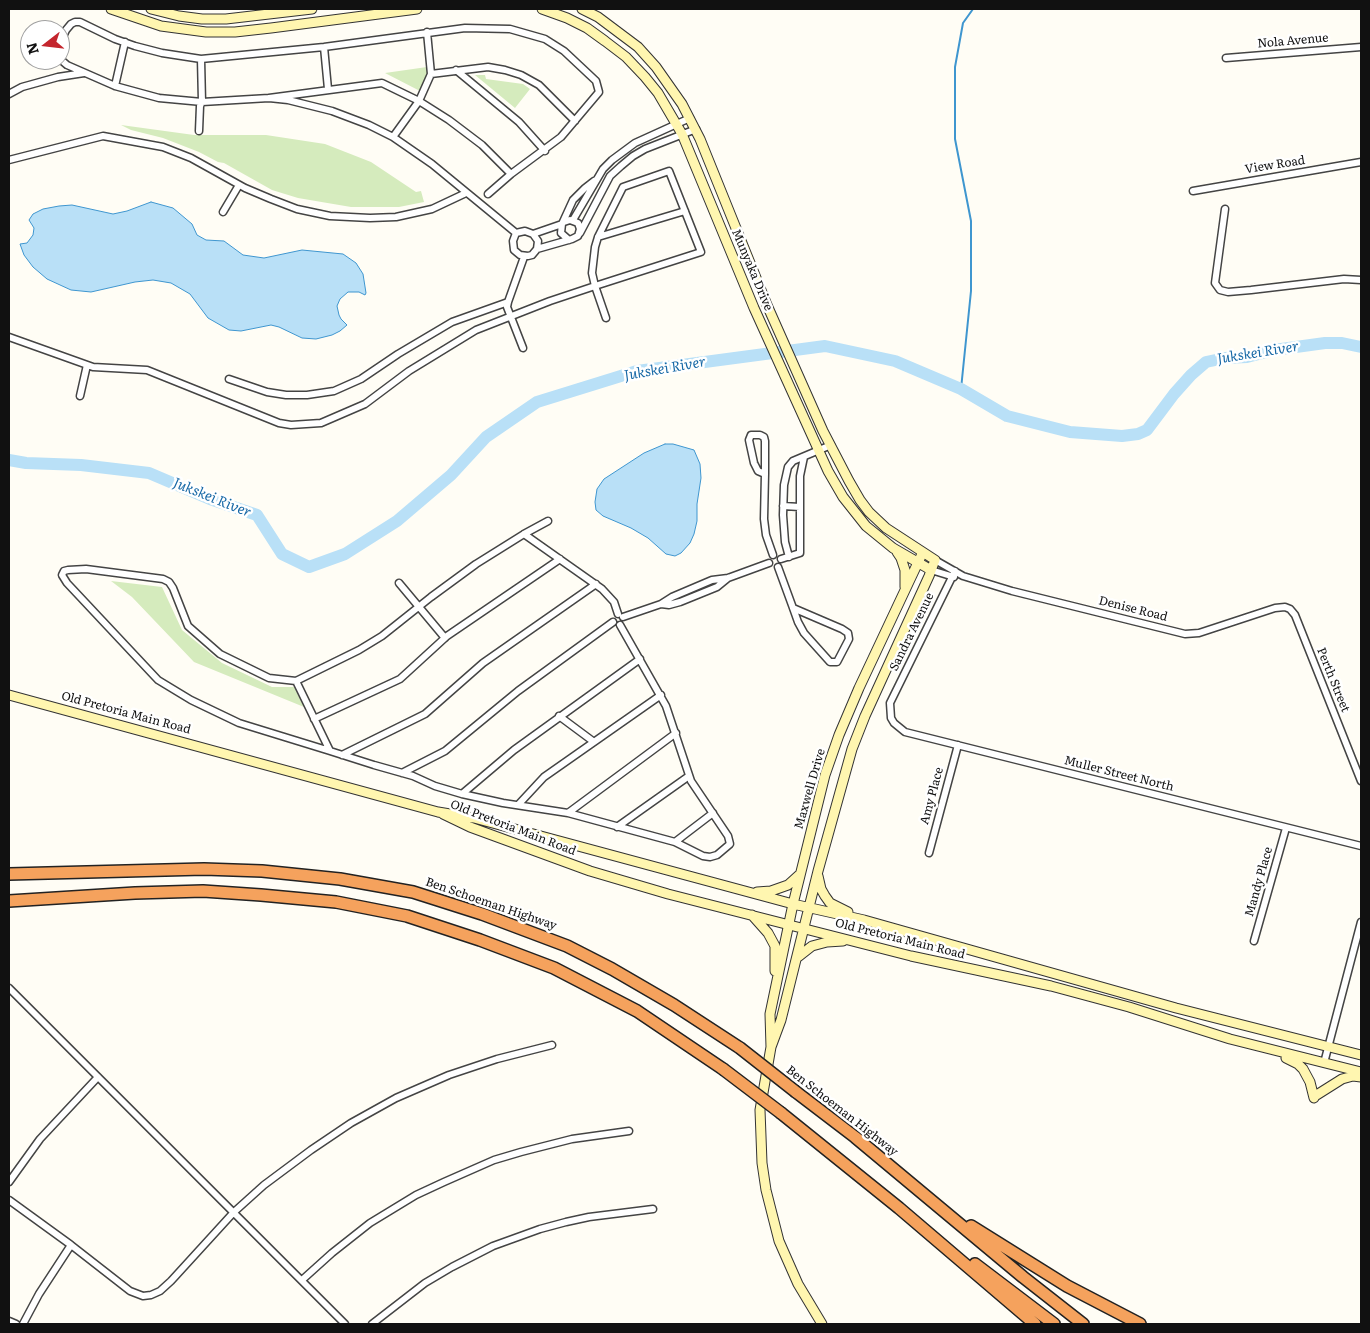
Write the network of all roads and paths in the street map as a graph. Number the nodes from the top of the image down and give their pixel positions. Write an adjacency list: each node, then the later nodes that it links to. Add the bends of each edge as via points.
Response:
1 (111, 9): 4 (main road, via 160,26 235,32)
2 (151, 9): 3 (main road, via 179,16 218,19)
3 (312, 9)
4 (417, 9)
5 (542, 9): 26 (main road, Munyaka Drive, via 587,28 626,57 645,76)
6 (582, 9): 24 (main road, Munyaka Drive, via 638,47 669,85)
7 (70, 25): 9 (street, via 80,22)
8 (427, 32): 10 (street); 17 (street); 25 (street, via 465,28 510,29 557,45 596,81 599,88 598,96)
9 (125, 42): 13 (street, via 162,53); 18 (street)
10 (324, 47): 13 (street); 19 (street)
11 (1361, 47): 12 (street, Nola Avenue)
12 (1226, 58)
13 (201, 59): 23 (street)
14 (70, 66): 16 (street)
15 (456, 70): 17 (street); 25 (street, via 488,67 521,75 539,85); 31 (street, via 519,122)
16 (84, 73): 18 (street); 20 (street, via 31,84)
17 (431, 74): 22 (street)
18 (114, 86): 23 (street, via 159,98)
19 (328, 89): 21 (street); 22 (street, via 382,83)
20 (9, 94)
21 (269, 98): 23 (street); 30 (street, via 332,111)
22 (419, 101): 30 (street); 34 (street, via 482,145)
23 (202, 102): 28 (street)
24 (690, 118): 26 (street); 27 (main road, Munyaka Drive)
25 (575, 121): 31 (street)
26 (676, 123): 29 (main road, Munyaka Drive); 35 (street, via 622,152 603,169)
27 (696, 128): 29 (street); 62 (main road, Munyaka Drive, via 767,305)
28 (199, 131)
29 (682, 134): 46 (street, via 645,149 610,176); 63 (main road, Munyaka Drive, via 754,308)
30 (393, 137): 38 (street)
31 (545, 150): 34 (street)
32 (9, 160): 36 (street, via 103,136 162,148 191,158)
33 (1361, 162): 37 (street, View Road)
34 (511, 174): 39 (street)
35 (598, 179): 43 (street); 44 (street, via 573,200)
36 (239, 185): 38 (street, via 297,209 330,216 370,218 416,213); 42 (street)
37 (1193, 191)
38 (466, 193): 45 (street)
39 (488, 194)
40 (1225, 209): 52 (street, via 1215,283 1220,290 1228,292 1344,279)
41 (685, 211): 48 (street); 48 (street, via 669,171 623,187); 53 (street, via 701,252)
42 (223, 212)
43 (573, 220): 44 (street); 46 (street, via 580,226)
44 (563, 223): 47 (street); 49 (street, via 561,233)
45 (516, 233): 47 (street, via 525,231); 51 (street, via 514,250)
46 (580, 233): 49 (street)
47 (533, 234): 50 (street, via 538,241)
48 (598, 237): 53 (street, via 592,274)
49 (569, 240): 50 (street)
50 (537, 249): 51 (street)
51 (524, 257): 54 (street)
52 (1361, 280)
53 (595, 286): 55 (street); 56 (street)
54 (508, 302): 55 (street); 60 (street, via 452,322 361,379 334,391 307,396 286,395 267,392)
55 (510, 318): 58 (street); 59 (street, via 476,330 409,371 365,404 321,423 279,423 146,370)
56 (606, 318)
57 (9, 337): 59 (street)
58 (523, 348)
59 (86, 365): 61 (street)
60 (229, 378)
61 (80, 396)
62 (831, 445): 63 (street); 71 (main road, Munyaka Drive, via 848,481 869,512)
63 (819, 450): 64 (street); 70 (main road, Munyaka Drive, via 855,514)
64 (804, 457): 66 (street, via 788,467); 67 (street)
65 (765, 474): 65 (street, via 765,439 752,435 749,440 754,463 758,471); 72 (street, via 764,526)
66 (783, 506): 67 (street); 73 (street)
67 (800, 507): 73 (street, via 800,553)
68 (548, 522): 69 (street)
69 (524, 534): 74 (street); 87 (street)
70 (896, 551): 78 (main road, Munyaka Drive); 85 (main road, via 905,570)
71 (922, 554): 76 (main road, Munyaka Drive); 78 (main road, Maxwell Drive)
72 (774, 555): 75 (street); 77 (street)
73 (789, 557): 75 (street)
74 (560, 559): 84 (street); 93 (street)
75 (781, 559): 79 (street)
76 (935, 560): 80 (main road, Maxwell Drive); 81 (street)
77 (769, 563): 79 (street); 82 (street)
78 (917, 564): 80 (main road, Munyaka Drive); 85 (main road, Maxwell Drive)
79 (778, 567): 88 (street)
80 (931, 570): 81 (street, Denise Road); 119 (main road, Maxwell Drive, via 859,729)
81 (953, 574): 89 (street, Denise Road, via 1190,634 1280,607 1290,609); 98 (street, Sandra Avenue)
82 (728, 578): 86 (street, via 708,581); 86 (street, via 712,589 680,602)
83 (399, 583): 87 (street)
84 (596, 584): 90 (street, via 608,595); 105 (street, via 483,663 424,714)
85 (905, 592): 120 (main road, Maxwell Drive, via 839,736 825,775)
86 (661, 604): 90 (street)
87 (419, 606): 93 (street); 95 (street, via 374,640)
88 (793, 608): 88 (street, via 848,633 849,639 837,662 830,662 804,633)
89 (1295, 615): 108 (street, Perth Street)
90 (621, 616): 91 (street, via 614,615); 92 (street, via 623,622)
91 (613, 622): 92 (street); 106 (street, via 518,690 445,750)
92 (620, 625): 94 (street)
93 (445, 638): 100 (street, via 400,679)
94 (640, 659): 97 (street); 99 (street)
95 (296, 681): 100 (street); 104 (street, via 269,678 220,654 188,626 169,582 163,579 86,569 68,570 62,575 158,680 239,723)
96 (9, 695): 111 (main road, Old Pretoria Main Road)
97 (661, 695): 101 (street); 102 (street)
98 (890, 703): 103 (street, Muller Street North, via 891,718 905,732)
99 (560, 716): 102 (street); 109 (street)
100 (314, 719): 104 (street)
101 (676, 733): 107 (street); 113 (street)
102 (594, 742): 110 (street, via 544,777)
103 (958, 745): 115 (street, Muller Street North); 118 (street, Amy Place)
104 (330, 750): 105 (street)
105 (342, 755): 106 (street)
106 (402, 773): 109 (street)
107 (689, 776): 112 (street); 114 (street)
108 (1361, 781)
109 (462, 794): 110 (street)
110 (518, 805): 113 (street)
111 (438, 812): 122 (main road, Old Pretoria Main Road, via 483,821); 126 (main road, Old Pretoria Main Road, via 590,871)
112 (713, 812): 116 (street); 116 (street, via 728,836 728,847 710,857)
113 (568, 813): 114 (street)
114 (616, 827): 116 (street)
115 (1286, 828): 117 (street, Muller Street North); 132 (street, Mandy Place)
116 (675, 842)
117 (1361, 846)
118 (929, 853)
119 (818, 871): 125 (main road, Maxwell Drive); 127 (main road, via 821,889 830,902)
120 (801, 872): 122 (main road, via 788,886); 124 (main road, Maxwell Drive)
121 (9, 874): 147 (highway, Ben Schoeman Highway, bridge, via 204,869 262,871 340,879 413,892 490,916 567,946 674,1005 740,1048)
122 (752, 893): 124 (main road, Old Pretoria Main Road)
123 (9, 901): 149 (highway, bridge, via 203,891 261,895 336,902 407,916 480,940 554,968 637,1011 781,1112)
124 (793, 904): 125 (main road, Old Pretoria Main Road); 129 (main road, Maxwell Drive)
125 (809, 906): 127 (main road, Old Pretoria Main Road); 130 (main road, Maxwell Drive)
126 (752, 915): 129 (main road, Old Pretoria Main Road); 135 (main road, via 775,946)
127 (864, 920): 138 (main road, Old Pretoria Main Road, via 1176,1008)
128 (1361, 922): 138 (street)
129 (789, 924): 130 (main road, Old Pretoria Main Road); 135 (main road, Maxwell Drive)
130 (805, 928): 131 (main road, Old Pretoria Main Road); 133 (main road, Maxwell Drive)
131 (850, 940): 133 (main road, via 818,944); 136 (main road, Old Pretoria Main Road, via 1051,986)
132 (1254, 941)
133 (797, 957): 139 (main road, Maxwell Drive, via 781,1020)
134 (9, 988): 143 (street)
135 (774, 994): 139 (main road, Maxwell Drive)
136 (1242, 1042): 141 (main road, Old Pretoria Main Road); 144 (main road, via 1298,1064 1308,1077 1314,1097 1342,1079)
137 (552, 1045): 151 (street, via 449,1075 373,1110 283,1170)
138 (1328, 1046): 140 (main road, Old Pretoria Main Road); 141 (street)
139 (770, 1047): 159 (main road, Maxwell Drive, via 760,1110 766,1190 779,1241 798,1284)
140 (1361, 1055)
141 (1324, 1063): 142 (main road, Old Pretoria Main Road)
142 (1361, 1072)
143 (98, 1077): 146 (street, via 40,1139); 151 (street)
144 (1361, 1077)
145 (629, 1131): 153 (street, via 521,1152 444,1182 370,1223)
146 (9, 1182)
147 (918, 1190): 162 (highway); 163 (highway, via 1067,1286)
148 (9, 1200): 152 (street)
149 (899, 1208): 160 (highway); 161 (highway)
150 (653, 1209): 158 (street, via 566,1222 493,1246 425,1283)
151 (234, 1212): 152 (street, via 171,1281 151,1295 130,1291); 153 (street)
152 (72, 1245): 156 (street)
153 (302, 1280): 157 (street)
154 (9, 1321): 155 (street)
155 (16, 1324)
156 (23, 1324)
157 (345, 1324)
158 (372, 1324)
159 (822, 1324)
160 (1035, 1324)
161 (1054, 1324)
162 (1083, 1324)
163 (1140, 1324)

